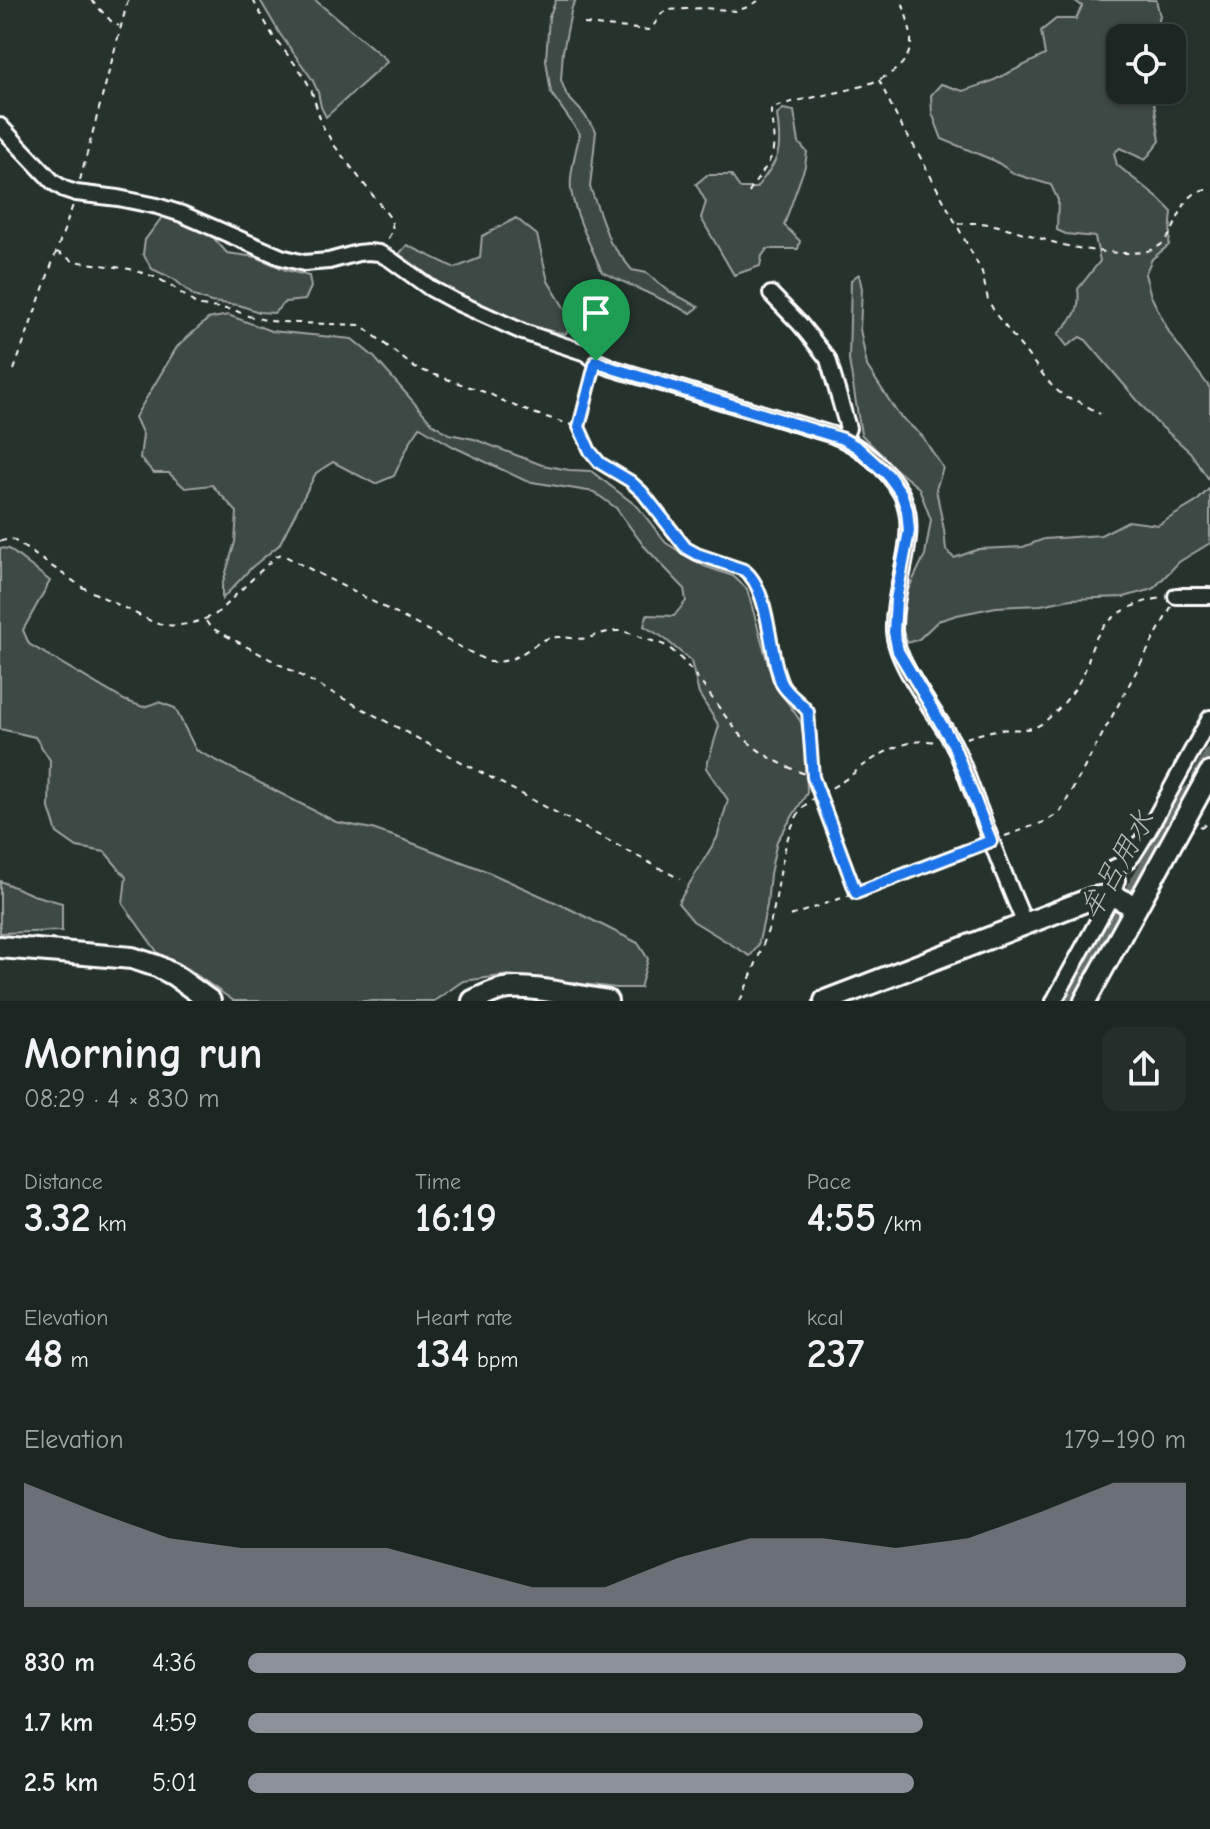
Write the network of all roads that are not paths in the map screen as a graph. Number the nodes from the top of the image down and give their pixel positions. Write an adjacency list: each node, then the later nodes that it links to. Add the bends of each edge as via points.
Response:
1 (0, 126): 3 (street, via 64,189 157,206 304,263 379,253 456,302 612,368)
2 (771, 294): 3 (street, via 828,359 848,428)
3 (843, 439): 9 (street, via 864,452 901,493 909,531 896,600 898,651 953,744)
4 (1176, 596): 5 (street)
5 (1210, 596)
6 (1210, 718): 8 (street, via 1133,855 1113,868)
7 (1210, 773): 8 (street)
8 (1122, 893): 9 (street, via 1093,898); 15 (street); 16 (street)
9 (1025, 924): 14 (street)
10 (0, 947): 11 (street, via 132,958 174,975)
11 (210, 1001)
12 (473, 1001): 13 (street, via 507,988)
13 (607, 1001)
14 (825, 1001)
15 (1054, 1001)
16 (1085, 1001)

